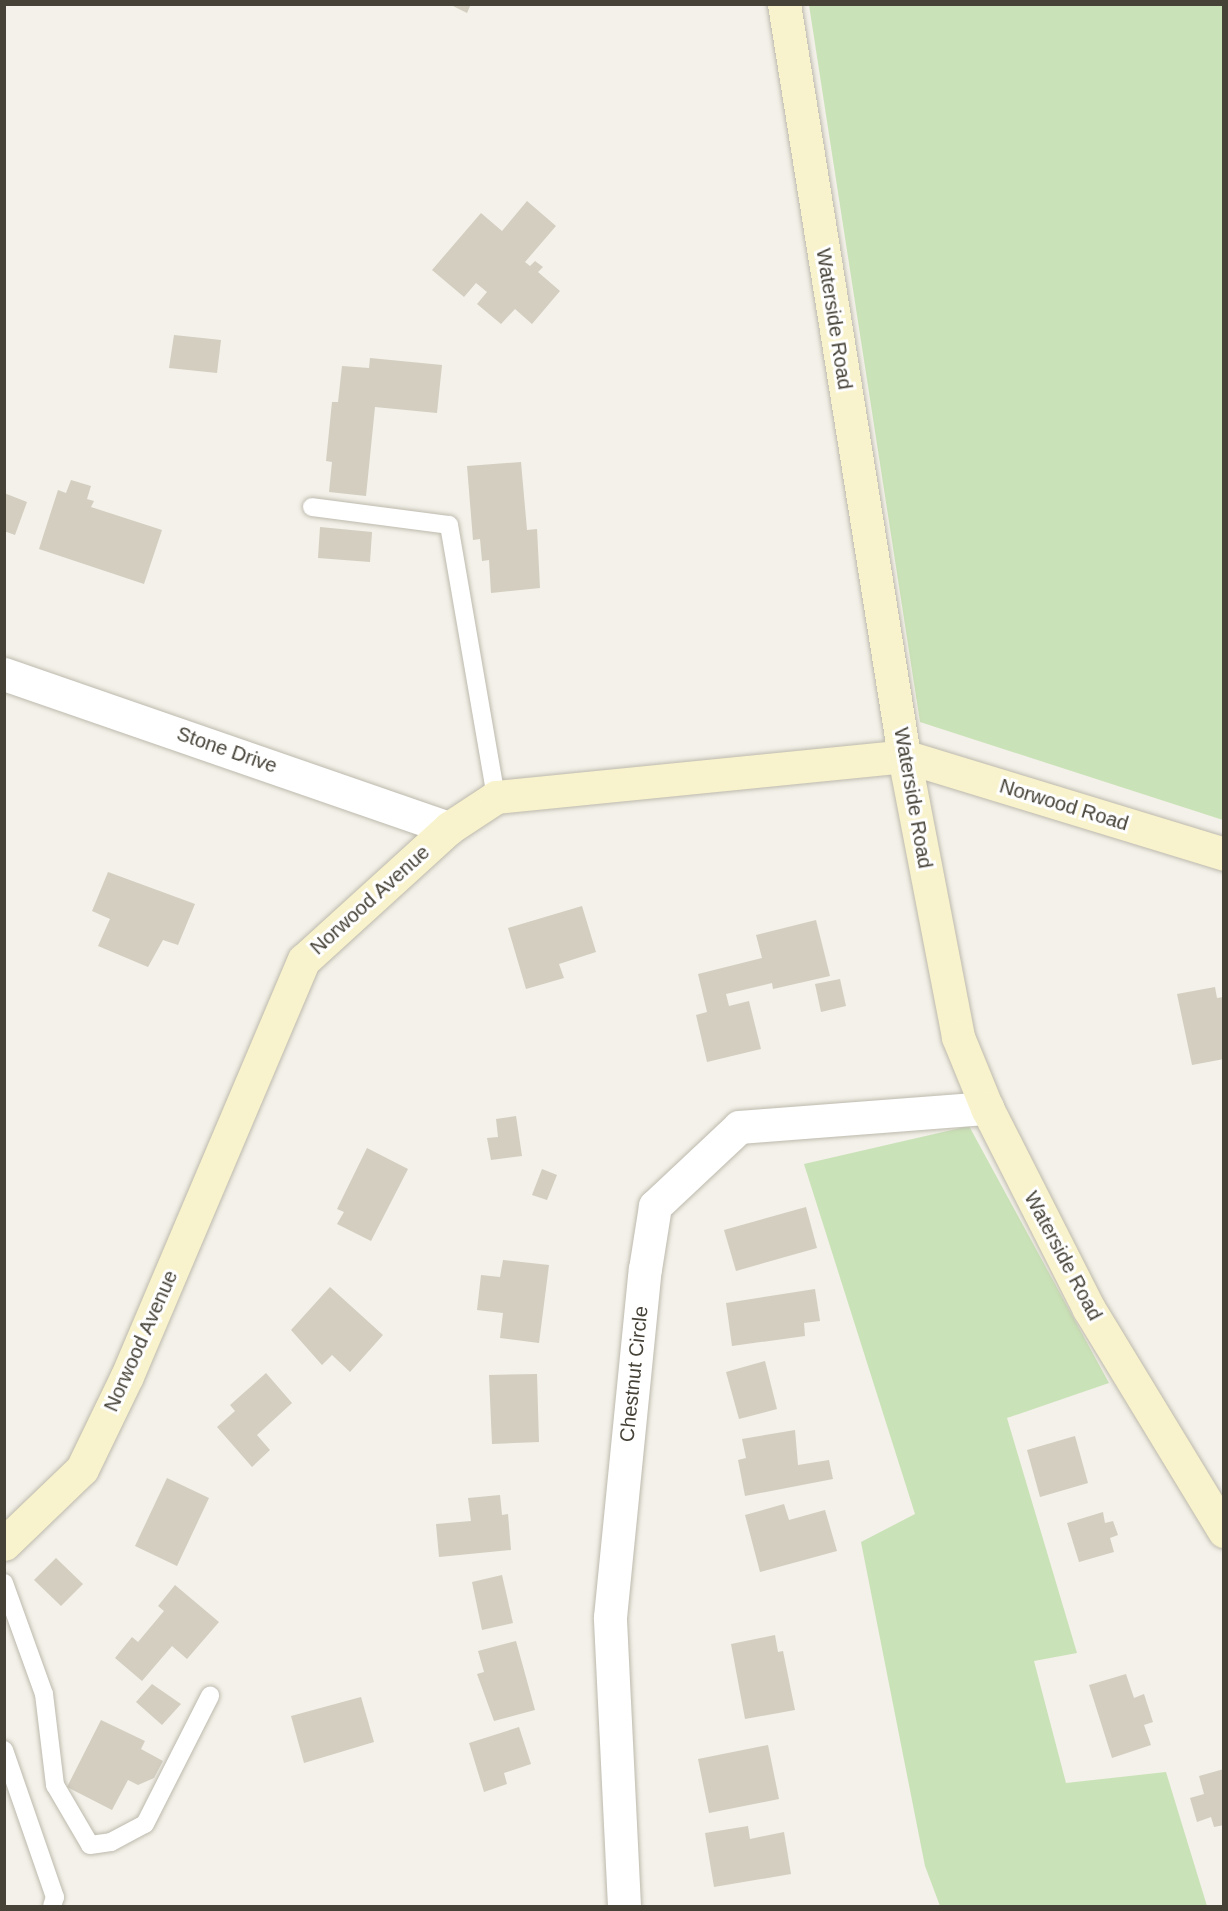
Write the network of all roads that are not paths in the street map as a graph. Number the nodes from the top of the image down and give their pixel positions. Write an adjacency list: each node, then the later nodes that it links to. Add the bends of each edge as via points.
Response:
1 (784, 4): 4 (street, Waterside Road)
2 (312, 507): 5 (lane, via 449,525)
3 (4, 674): 6 (street, Stone Drive)
4 (904, 756): 5 (street, Norwood Avenue); 7 (street, Norwood Road); 8 (street, Waterside Road, via 958,1037)
5 (496, 798): 6 (street, Norwood Avenue)
6 (449, 828): 10 (street, Norwood Avenue, via 304,960 128,1376 82,1469)
7 (1224, 854)
8 (987, 1108): 9 (street, Waterside Road, via 1089,1309); 15 (street, Chestnut Circle, via 739,1127 655,1206 645,1269 610,1617)
9 (1224, 1531)
10 (9, 1533)
11 (4, 1583): 12 (lane, via 44,1694 55,1785 90,1845 111,1842 145,1824)
12 (210, 1696)
13 (4, 1750): 14 (lane, via 56,1897)
14 (52, 1906)
15 (624, 1906)

